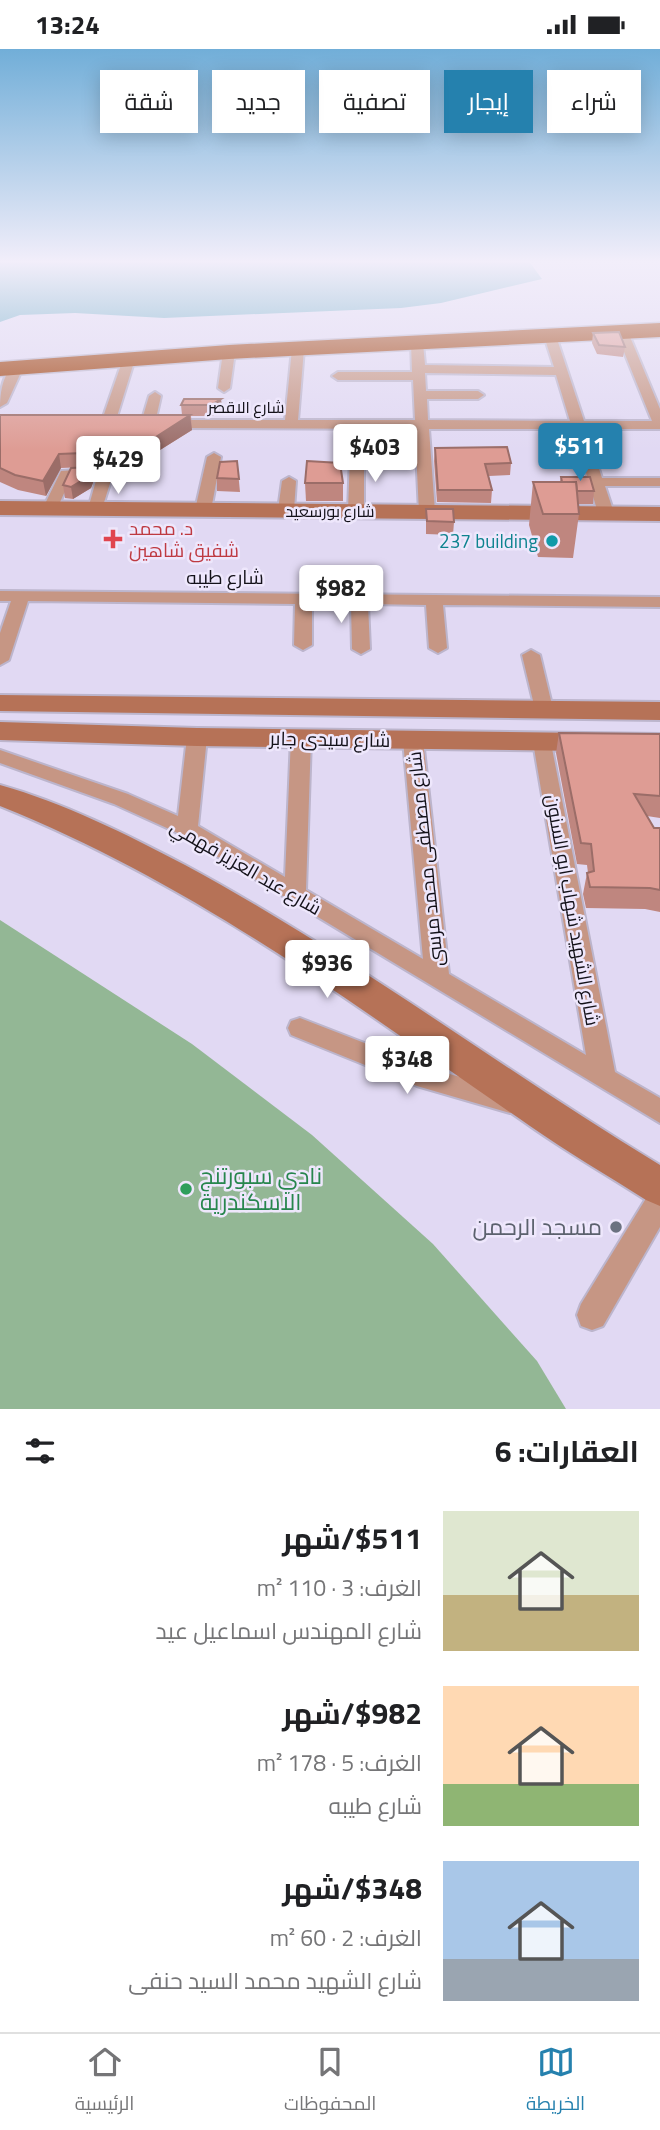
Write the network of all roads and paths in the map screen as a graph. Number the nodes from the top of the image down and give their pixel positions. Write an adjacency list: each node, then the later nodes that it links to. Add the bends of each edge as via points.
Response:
1 (551, 323): 7 (highway)
2 (660, 330): 3 (highway)
3 (622, 332): 4 (highway); 22 (street)
4 (550, 336): 5 (highway); 11 (street)
5 (417, 342): 6 (highway); 12 (street)
6 (298, 349): 8 (highway); 20 (street)
7 (0, 351)
8 (229, 352): 9 (highway); 14 (street)
9 (129, 359): 10 (highway); 19 (street)
10 (8, 368): 18 (street)
11 (561, 370): 12 (street); 21 (street)
12 (418, 372): 13 (street); 16 (street)
13 (338, 376)
14 (224, 388)
15 (155, 395): 19 (street)
16 (420, 395): 17 (street); 23 (street)
17 (478, 395)
18 (0, 403)
19 (121, 423): 20 (street, شارع الاقصر)
20 (291, 425): 23 (street, شارع الاقصر)
21 (578, 425): 22 (street, شارع الاقصر); 23 (street, شارع الاقصر); 29 (street)
22 (660, 425)
23 (422, 426): 37 (street)
24 (214, 457): 34 (street)
25 (357, 457): 36 (street)
26 (139, 472): 27 (street)
27 (106, 473): 32 (street, via 64,475); 33 (street)
28 (289, 481): 35 (street)
29 (596, 482): 30 (street); 38 (street)
30 (660, 482)
31 (0, 508): 32 (street, شارع بورسعيد)
32 (51, 508): 33 (street, شارع بورسعيد)
33 (96, 509): 34 (street, شارع بورسعيد)
34 (203, 510): 35 (street, شارع بورسعيد)
35 (286, 510): 36 (street, شارع بورسعيد)
36 (356, 511): 37 (street, شارع بورسعيد)
37 (427, 512): 38 (street, شارع بورسعيد, via 553,507)
38 (606, 513): 39 (street, شارع بورسعيد)
39 (660, 514)
40 (0, 596): 41 (street, شارع طيبه)
41 (22, 596): 42 (street, شارع طيبه); 50 (street)
42 (304, 599): 43 (street, شارع طيبه); 46 (street)
43 (359, 599): 44 (street, شارع طيبه); 48 (street)
44 (434, 600): 45 (street, شارع طيبه); 47 (street)
45 (660, 602)
46 (303, 645)
47 (438, 648)
48 (361, 649)
49 (531, 655): 52 (street)
50 (0, 660)
51 (0, 703): 52 (street, شارع سيدى جابر)
52 (544, 709): 53 (street, شارع سيدى جابر)
53 (660, 711)
54 (0, 731): 55 (street, شارع سيدى جابر)
55 (197, 737): 56 (street, شارع سيدى جابر); 62 (street)
56 (301, 739): 57 (street, شارع سيدى جابر); 63 (street)
57 (413, 740): 58 (street, شارع سيدى جابر); 64 (street, شارع مصطفى محمد مرسى)
58 (542, 742): 59 (street, شارع سيدى جابر); 66 (street, شارع الشهيد شهاب ابو السنون)
59 (660, 743)
60 (0, 755): 62 (street, شارع عبد العزيز فهمي, via 121,799)
61 (0, 795): 67 (street, via 115,842 200,890 365,990)
62 (187, 829): 63 (street, شارع عبد العزيز فهمي)
63 (295, 894): 64 (street, شارع عبد العزيز فهمي)
64 (437, 978): 66 (street, شارع عبد العزيز فهمي)
65 (300, 1028): 67 (street, via 426,1078)
66 (603, 1078): 68 (street, شارع عبد العزيز فهمي)
67 (533, 1107): 69 (street)
68 (660, 1112)
69 (660, 1187)
70 (660, 1201): 71 (street)
71 (592, 1315)

